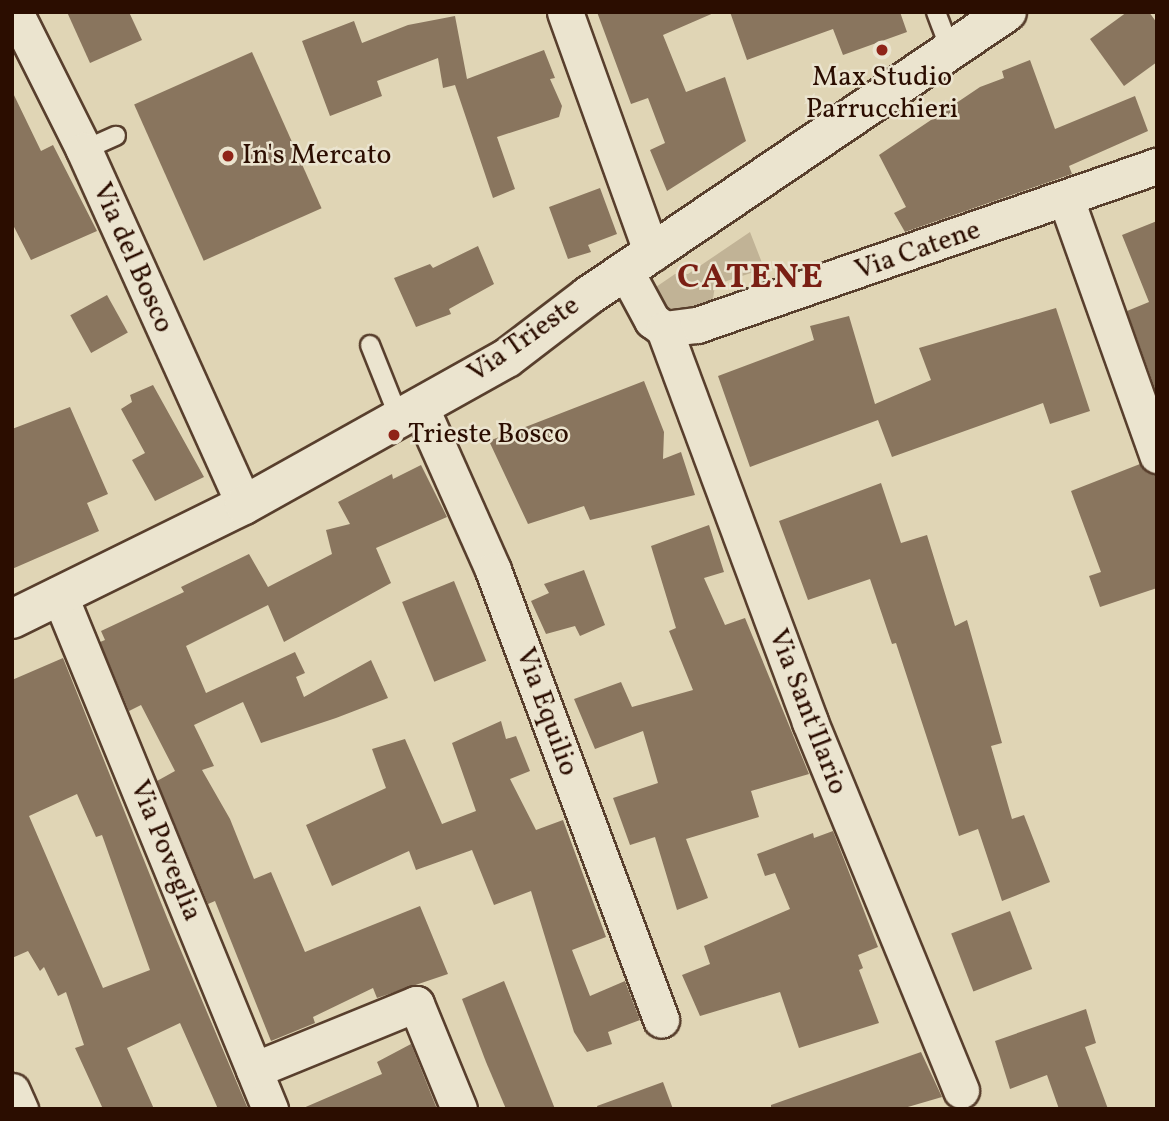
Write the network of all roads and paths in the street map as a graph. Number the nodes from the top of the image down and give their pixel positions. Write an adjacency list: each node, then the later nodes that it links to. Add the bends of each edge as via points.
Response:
1 (15, 12): 7 (street, Via del Bosco)
2 (565, 12): 10 (street)
3 (936, 12): 5 (lane)
4 (1007, 12): 5 (street, Via Trieste)
5 (951, 52): 10 (street, Via Trieste)
6 (116, 136): 7 (lane)
7 (84, 150): 15 (street, Via del Bosco)
8 (1157, 166): 9 (street, Via Catene)
9 (1066, 199): 11 (street, Via Catene, via 766,304 697,325); 14 (street)
10 (639, 263): 11 (street, via 652,320); 13 (street, Via Trieste, via 507,358)
11 (664, 329): 20 (street, Via Sant'Ilario, via 810,722)
12 (370, 345): 13 (lane)
13 (411, 414): 15 (street, Via Trieste); 18 (street, Via Equilio, via 493,570)
14 (1157, 455)
15 (244, 505): 16 (street, Via Trieste)
16 (59, 594): 17 (street, Via Trieste); 19 (street, Via Poveglia)
17 (12, 619)
18 (661, 1020)
19 (254, 1070): 23 (street, Via Poveglia); 24 (street, via 416,1004)
20 (961, 1090)
21 (12, 1091): 22 (street)
22 (20, 1109)
23 (270, 1109)
24 (459, 1109)

